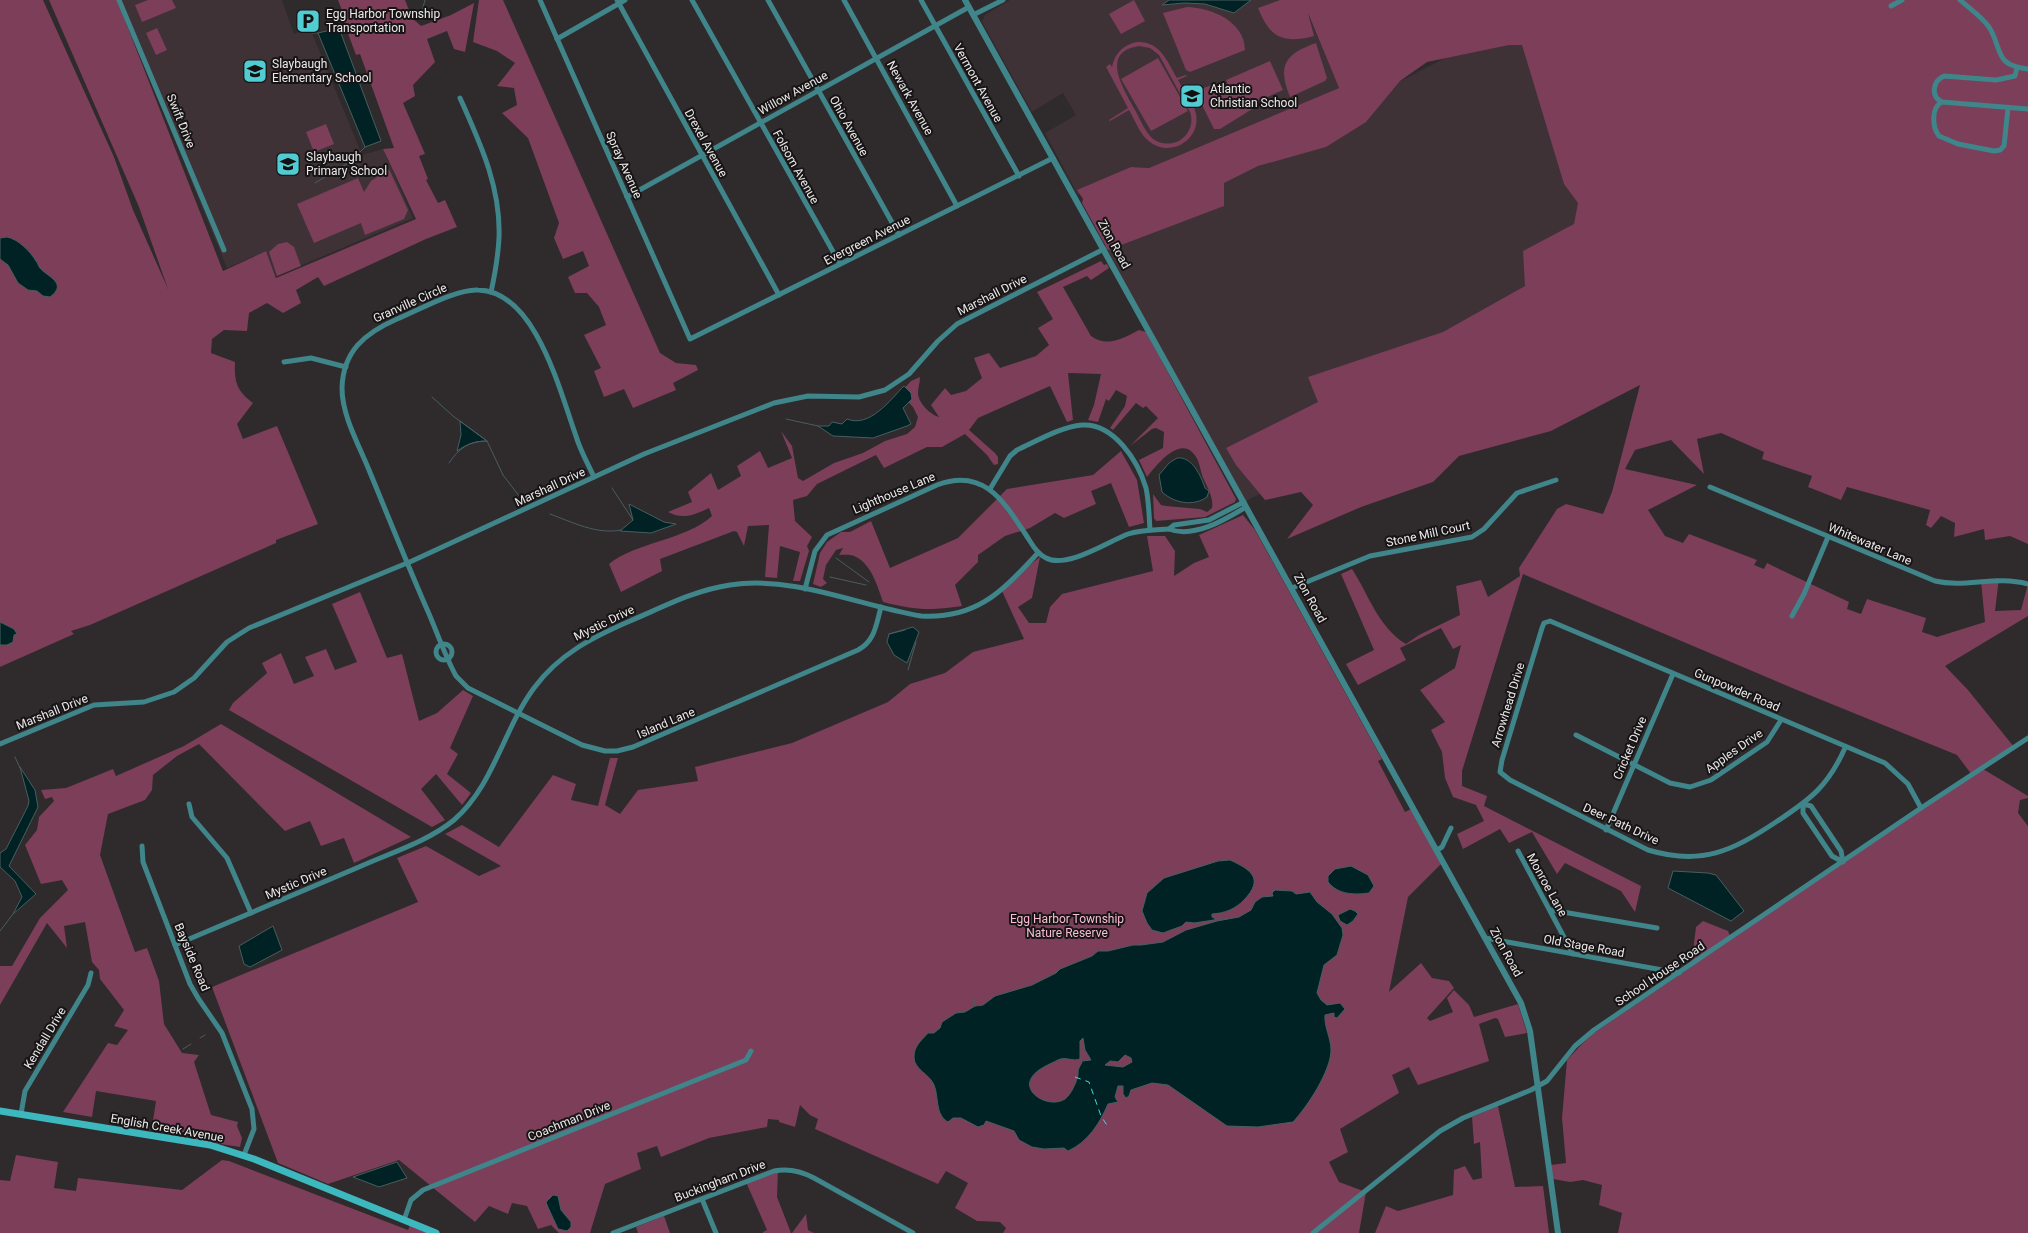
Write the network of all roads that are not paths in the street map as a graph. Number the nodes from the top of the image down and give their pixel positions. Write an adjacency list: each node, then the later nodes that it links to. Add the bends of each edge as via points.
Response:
1 (119, 0): 34 (street, Swift Drive)
2 (540, 0): 17 (street, Spray Avenue)
3 (625, 0): 12 (street)
4 (692, 0): 26 (street, Folsom Avenue)
5 (768, 0): 21 (street, Ohio Avenue)
6 (844, 0): 18 (street, Newark Avenue)
7 (921, 0): 16 (street, Vermont Avenue)
8 (965, 0): 14 (street, Zion Road)
9 (1003, 0): 15 (street)
10 (1902, 0): 13 (street)
11 (1960, 0): 19 (street, via 1989,28 2003,58)
12 (618, 2): 17 (street); 27 (street, Drexel Avenue)
13 (1891, 6)
14 (969, 7): 15 (street, Zion Road); 16 (street, Willow Avenue)
15 (974, 15): 28 (street, Zion Road)
16 (935, 26): 18 (street, Willow Avenue); 29 (street, Vermont Avenue)
17 (557, 39): 30 (street, Spray Avenue)
18 (877, 58): 21 (street, Willow Avenue); 31 (street, Newark Avenue)
19 (2017, 68): 20 (street); 23 (street, via 2015,76 1996,80 1942,77 1934,90)
20 (2028, 69)
21 (818, 91): 26 (street, Willow Avenue); 32 (street, Ohio Avenue)
22 (460, 98): 36 (street, via 487,162 498,204 499,244)
23 (1942, 102): 24 (street); 24 (street, via 1934,113 1939,136 1958,144 1994,151 2004,144)
24 (2008, 108): 25 (street)
25 (2028, 109)
26 (760, 123): 27 (street, Willow Avenue); 35 (street, Folsom Avenue)
27 (701, 156): 30 (street, Willow Avenue); 37 (street, Drexel Avenue)
28 (1053, 158): 29 (street, Evergreen Avenue); 33 (street, Zion Road)
29 (1019, 176): 31 (street, Evergreen Avenue)
30 (627, 197): 38 (street, Spray Avenue)
31 (957, 206): 32 (street, Evergreen Avenue)
32 (899, 234): 35 (street, Evergreen Avenue)
33 (1104, 249): 41 (street, Marshall Drive, via 960,322 941,337 909,374 885,390 859,398 808,396 780,401); 45 (street, Zion Road)
34 (224, 250)
35 (840, 264): 37 (street, Evergreen Avenue)
36 (491, 292): 40 (street, Granville Circle, via 464,291 379,327 361,341); 41 (street, Granville Circle, via 508,299 539,340)
37 (779, 294): 38 (street, Evergreen Avenue)
38 (690, 339)
39 (284, 362): 40 (street, via 310,358)
40 (346, 367): 49 (street, Granville Circle, via 343,396 348,417)
41 (594, 477): 49 (street, Marshall Drive)
42 (1556, 480): 51 (street, Stone Mill Court, via 1517,493 1484,529 1472,537 1370,556)
43 (1710, 487): 47 (street, Whitewater Lane)
44 (990, 489): 46 (street, via 1017,450 1074,426 1096,427 1108,432 1121,444 1137,466 1147,495); 48 (street, Lighthouse Lane, via 1002,500); 52 (street, Lighthouse Lane, via 968,481 945,482 831,532 815,551)
45 (1245, 504): 46 (street, via 1209,520); 51 (street, Zion Road)
46 (1150, 530): 48 (street, via 1128,534 1067,560 1051,560)
47 (1828, 537): 50 (street, Whitewater Lane, via 1935,581 1960,584 2005,580); 54 (street)
48 (1038, 553): 53 (street, Mystic Drive, via 1000,592 971,609 933,616)
49 (407, 563): 56 (street, Island Lane); 63 (street, Marshall Drive, via 241,632 188,682 164,696 140,702 94,705)
50 (2028, 584)
51 (1292, 588): 73 (street, Zion Road)
52 (805, 589): 53 (street, Mystic Drive); 59 (street, Mystic Drive, via 742,583 716,587 597,635 577,647 545,675)
53 (881, 607): 59 (street, Island Lane, via 873,636 862,648 633,748 611,751 587,747)
54 (1792, 616)
55 (1539, 639): 58 (street, Gunpowder Road, via 1544,623 1555,622); 66 (street, Arrowhead Drive, via 1502,760 1500,772)
56 (442, 644): 57 (street, Island Lane, via 451,648); 57 (street, Island Lane, via 437,654 442,660)
57 (448, 659): 59 (street, Island Lane, via 464,685)
58 (1673, 674): 60 (street, Gunpowder Road); 65 (street, Cricket Drive)
59 (518, 713): 77 (street, Mystic Drive, via 475,798 445,827)
60 (1781, 720): 64 (street, Gunpowder Road); 65 (street, Apples Drive, via 1767,742 1699,785 1677,786)
61 (1576, 735): 65 (street, Apples Drive)
62 (2028, 738): 69 (street, School House Road)
63 (0, 744)
64 (1845, 748): 68 (street, Deer Path Drive, via 1831,775); 69 (street, Gunpowder Road, via 1893,769 1908,784)
65 (1634, 765): 71 (street, Cricket Drive)
66 (1503, 776): 71 (street, Deer Path Drive)
67 (190, 804): 77 (street, via 192,817 227,858)
68 (1803, 804): 71 (street, Deer Path Drive, via 1746,842 1706,856 1660,854); 75 (street, via 1803,813 1832,856); 75 (street, via 1811,806 1841,851)
69 (1921, 808): 75 (street, School House Road)
70 (1451, 828): 73 (street, via 1442,847)
71 (1606, 830)
72 (142, 846): 80 (street, Bayside Road, via 143,862)
73 (1437, 850): 79 (street, Zion Road)
74 (1518, 852): 76 (street, Monroe Lane)
75 (1843, 862): 83 (street, School House Road)
76 (1551, 910): 78 (street); 81 (street, Monroe Lane)
77 (252, 913): 80 (street, Mystic Drive)
78 (1657, 928)
79 (1485, 938): 81 (street, Old Stage Road); 85 (street, Zion Road, via 1525,1011)
80 (175, 945): 88 (street, Bayside Road, via 194,992 222,1033 252,1109 254,1129)
81 (1573, 954): 83 (street, Old Stage Road)
82 (91, 974): 87 (street, Kendall Drive, via 88,985 24,1093)
83 (1679, 974): 85 (street, School House Road, via 1586,1036 1552,1076)
84 (751, 1051): 90 (street, Coachman Drive, via 746,1060 423,1190 411,1200)
85 (1538, 1086): 95 (street, School House Road, via 1471,1114 1440,1131); 96 (street, Zion Road)
86 (0, 1111): 87 (main road, English Creek Avenue)
87 (21, 1114): 88 (main road, English Creek Avenue, via 210,1145)
88 (244, 1155): 90 (main road, English Creek Avenue)
89 (702, 1199): 92 (street, Buckingham Drive); 93 (street); 94 (street, Buckingham Drive, via 774,1171 794,1170)
90 (404, 1220): 91 (main road, English Creek Avenue)
91 (436, 1233)
92 (613, 1233)
93 (716, 1233)
94 (913, 1233)
95 (1313, 1233)
96 (1558, 1233)

